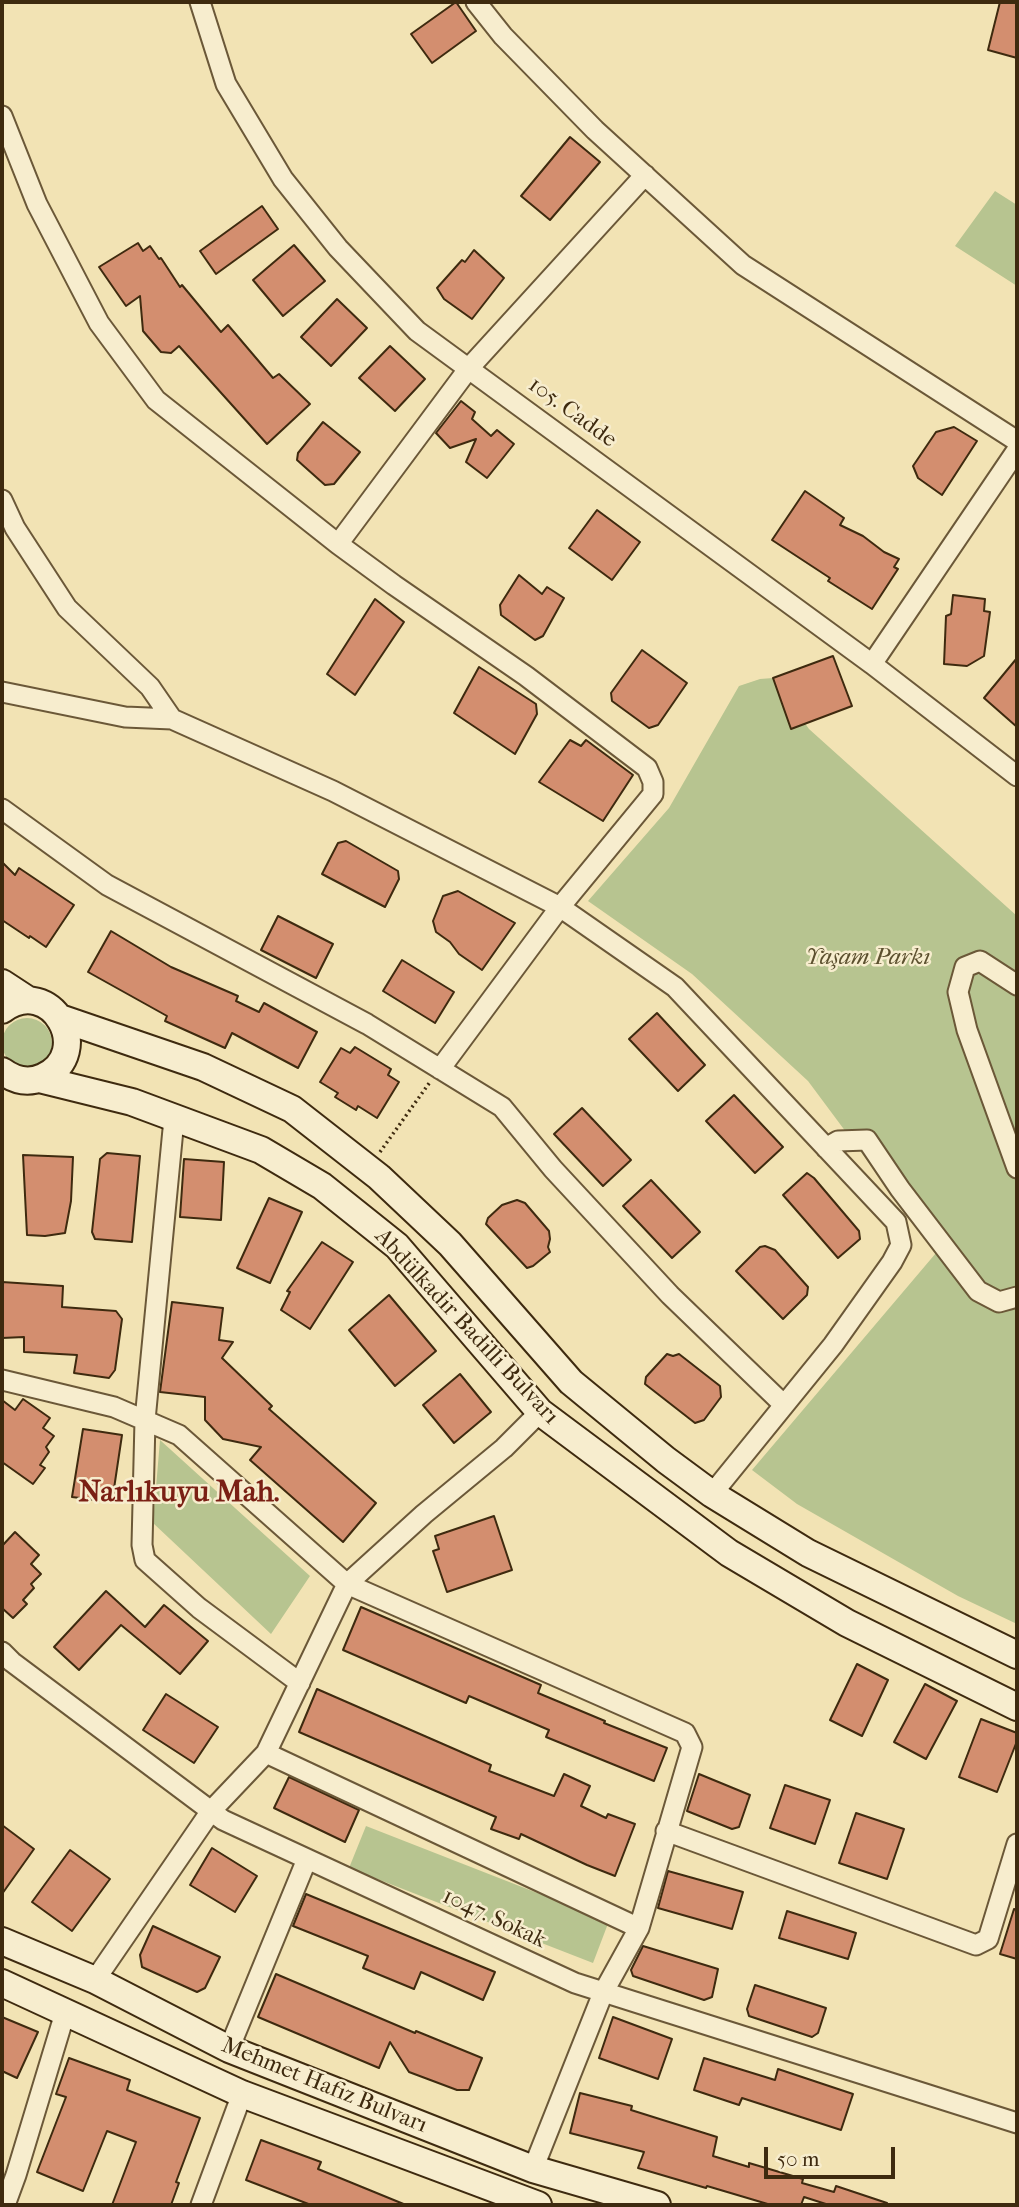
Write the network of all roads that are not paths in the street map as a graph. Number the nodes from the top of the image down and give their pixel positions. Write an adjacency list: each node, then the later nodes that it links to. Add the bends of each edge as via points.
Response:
1 (200, 2): 5 (street, 105. Cadde, via 226,84 282,179 338,248 417,331)
2 (476, 2): 4 (street, via 521,55)
3 (2, 116): 9 (street, via 37,204 99,323 156,400)
4 (645, 175): 5 (street); 6 (street, via 743,265)
5 (469, 368): 9 (street); 10 (street, 105. Cadde)
6 (1017, 440)
7 (1017, 450): 10 (street)
8 (2, 500): 12 (street, via 67,608 150,687)
9 (338, 544): 15 (street, via 647,768 653,794)
10 (872, 664): 13 (street, 105. Cadde)
11 (2, 692): 12 (street, via 125,717)
12 (172, 719): 15 (street, via 333,791)
13 (1017, 776)
14 (2, 809): 21 (street, via 107,885 367,1024)
15 (560, 907): 21 (street); 24 (street, via 675,987)
16 (2, 983): 18 (main road, Abdülkadir Badilli Bulvarı)
17 (1017, 985): 25 (street, via 980,961 965,967 958,992 967,1030)
18 (29, 1000): 19 (main road); 20 (main road, Abdülkadir Badilli Bulvarı, via 52,1009)
19 (2, 1010)
20 (60, 1018): 22 (main road, via 67,1041 59,1065 50,1074); 31 (main road, Abdülkadir Badilli Bulvarı, via 203,1067 292,1109 368,1168 450,1244 570,1382)
21 (440, 1069): 28 (street, via 502,1107 552,1169 670,1295)
22 (15, 1080): 23 (main road, Abdülkadir Badilli Bulvarı, via 132,1102)
23 (174, 1119): 29 (main road, Abdülkadir Badilli Bulvarı, via 261,1150 321,1185 397,1246); 30 (street)
24 (826, 1148): 26 (street, via 838,1141 867,1140 978,1291 999,1302); 28 (street, via 896,1222 901,1245 833,1345)
25 (1017, 1168)
26 (1017, 1297)
27 (2, 1380): 30 (street, via 114,1407)
28 (784, 1405): 31 (street)
29 (540, 1412): 32 (street); 36 (main road, Abdülkadir Badilli Bulvarı, via 729,1553 847,1623)
30 (145, 1420): 32 (street, via 179,1435); 35 (street, via 145,1560 199,1608)
31 (712, 1494): 34 (main road, Abdülkadir Badilli Bulvarı, via 808,1553)
32 (347, 1584): 35 (street); 39 (street, via 685,1733 691,1747)
33 (2, 1652): 38 (street, 1047. Sokak)
34 (1017, 1655)
35 (300, 1683): 37 (street)
36 (1017, 1707)
37 (266, 1753): 38 (street); 42 (street)
38 (211, 1811): 41 (street, 1047. Sokak); 44 (street)
39 (666, 1831): 40 (street, via 976,1945 988,1939); 42 (street)
40 (1017, 1844)
41 (307, 1859): 46 (street, 1047. Sokak); 48 (street)
42 (639, 1928): 46 (street)
43 (2, 1941): 44 (main road, Mehmet Hafız Bulvarı)
44 (95, 1980): 48 (main road, Mehmet Hafız Bulvarı)
45 (2, 1983): 47 (main road, Mehmet Hafız Bulvarı)
46 (603, 1993): 50 (street, 1047. Sokak); 51 (street)
47 (65, 2013): 49 (main road, Mehmet Hafız Bulvarı); 52 (street)
48 (229, 2049): 51 (main road, Mehmet Hafız Bulvarı)
49 (242, 2094): 54 (street); 55 (main road, Mehmet Hafız Bulvarı)
50 (1017, 2123)
51 (533, 2169): 56 (main road, Mehmet Hafız Bulvarı)
52 (9, 2173): 53 (street)
53 (5, 2205)
54 (201, 2205)
55 (538, 2205)
56 (657, 2205)

